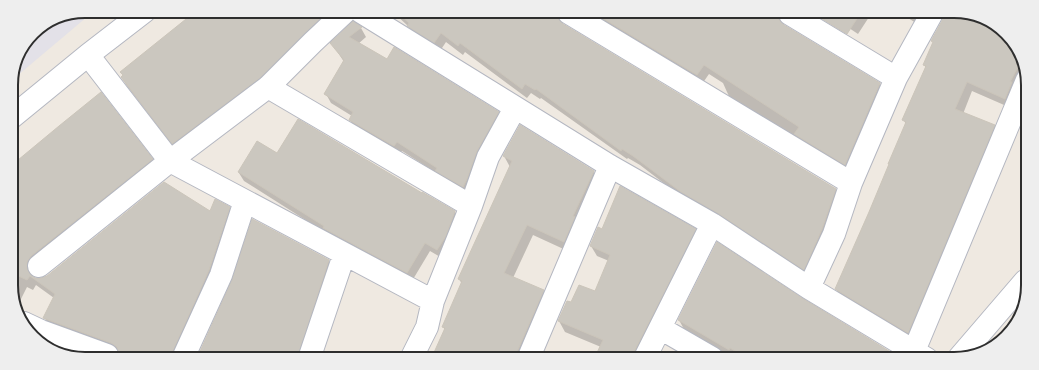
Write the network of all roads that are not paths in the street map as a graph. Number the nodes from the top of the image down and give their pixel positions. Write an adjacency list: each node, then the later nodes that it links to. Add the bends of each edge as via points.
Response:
1 (136, 18): 7 (street)
2 (339, 18): 9 (street)
3 (371, 18): 11 (street)
4 (577, 18): 15 (street)
5 (797, 18): 8 (street)
6 (929, 18): 8 (street)
7 (88, 55): 12 (street); 13 (street)
8 (896, 78): 15 (street)
9 (268, 87): 13 (street); 17 (street)
10 (1021, 96): 35 (street)
11 (515, 108): 14 (street); 17 (street, via 488,157)
12 (18, 112)
13 (170, 161): 16 (street); 20 (street)
14 (610, 166): 18 (street); 31 (street)
15 (851, 183): 22 (street, via 834,234)
16 (245, 201): 19 (street); 28 (street, via 221,275)
17 (471, 206): 23 (street)
18 (712, 224): 22 (street); 24 (street)
19 (344, 255): 23 (street); 29 (street)
20 (39, 266)
21 (1021, 285): 26 (street)
22 (809, 288): 34 (street)
23 (433, 301): 30 (street, via 427,327)
24 (660, 328): 32 (street); 33 (street)
25 (35, 329): 27 (street)
26 (965, 351)
27 (98, 352)
28 (186, 352)
29 (311, 352)
30 (414, 352)
31 (531, 352)
32 (648, 352)
33 (702, 352)
34 (914, 352)
35 (923, 352)

